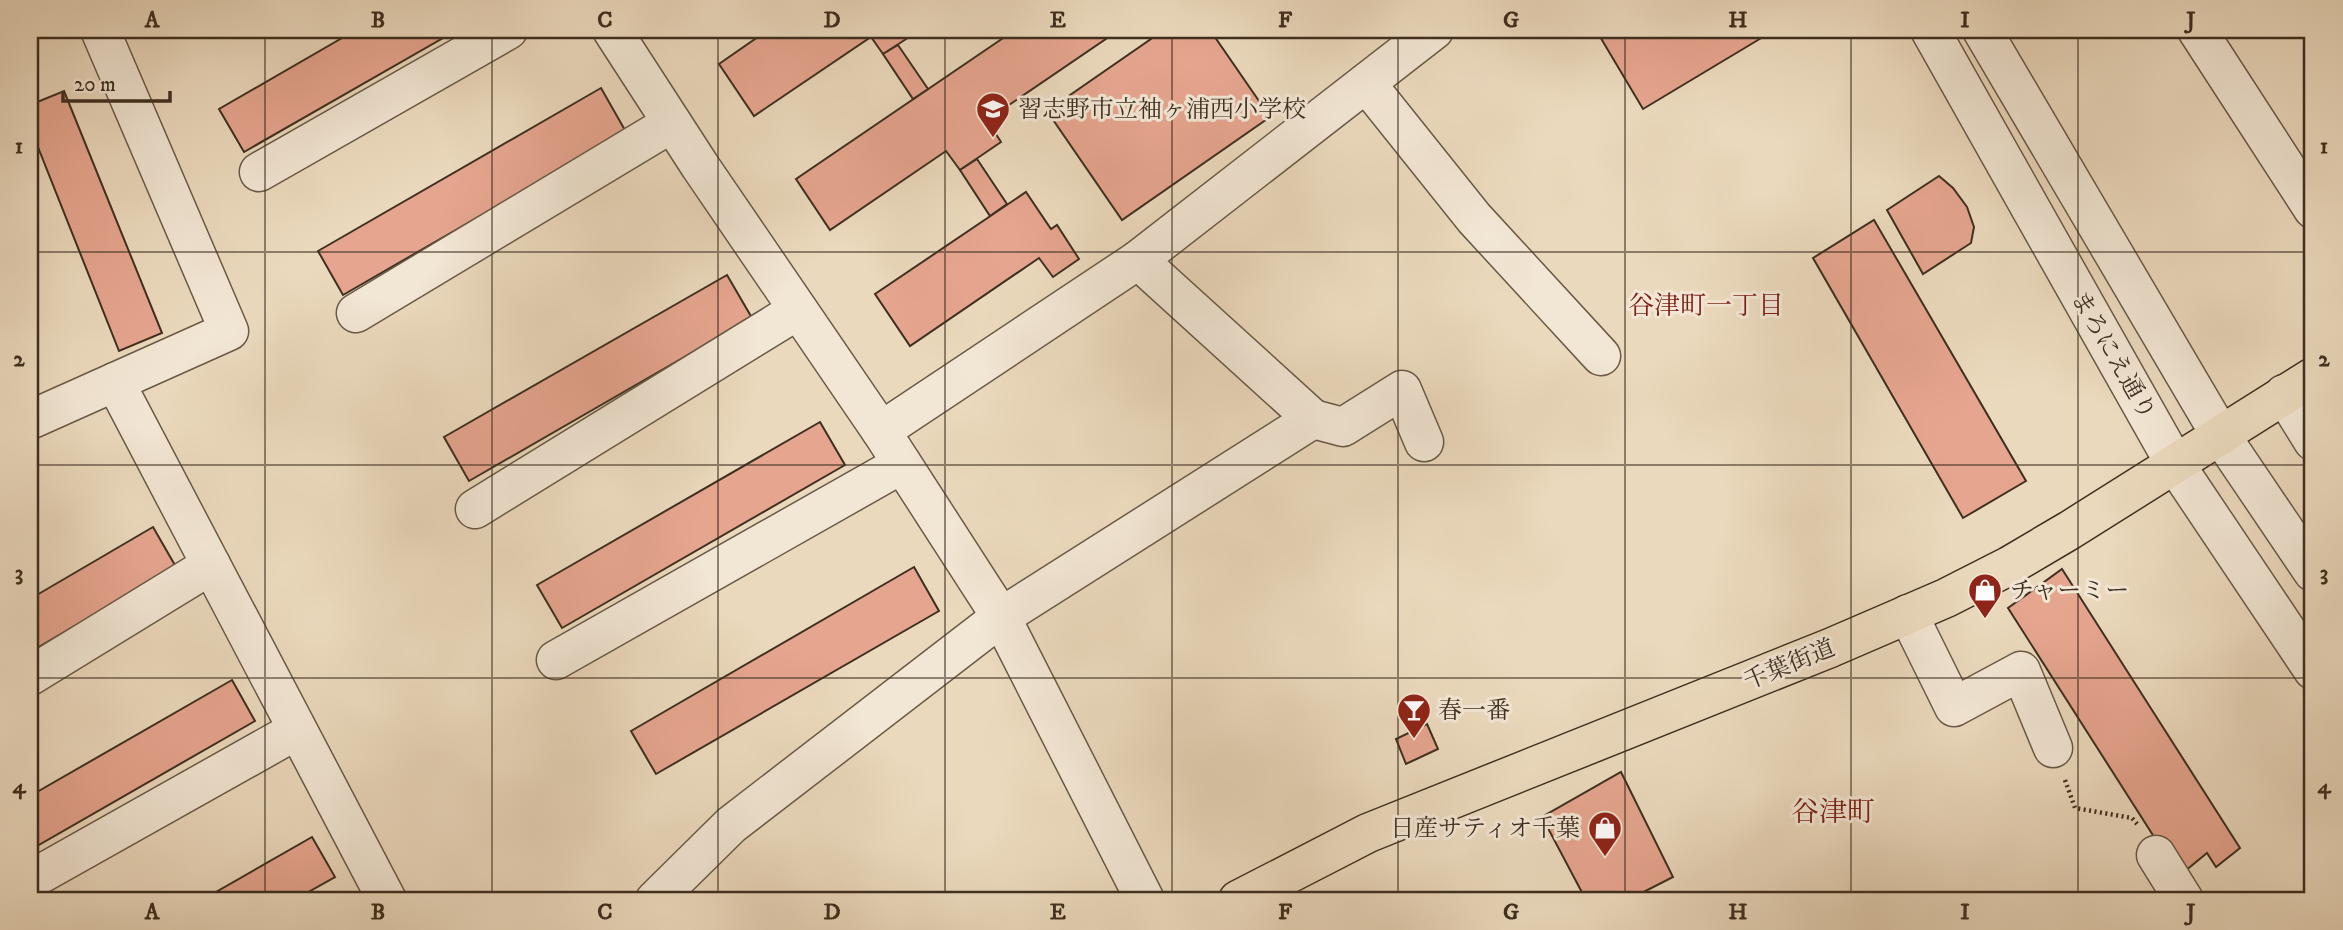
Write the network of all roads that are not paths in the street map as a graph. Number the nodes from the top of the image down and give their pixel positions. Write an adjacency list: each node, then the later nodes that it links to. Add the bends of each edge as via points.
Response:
1 (100, 30): 16 (street, via 229,331)
2 (508, 30): 10 (street)
3 (612, 30): 9 (street)
4 (1434, 30): 8 (street)
5 (1930, 30): 25 (street, まろにえ通り)
6 (1982, 30): 21 (street, まろにえ通り)
7 (2197, 30): 11 (street)
8 (1366, 83): 12 (street); 15 (street, via 1474,218)
9 (673, 123): 13 (street); 14 (street)
10 (259, 172)
11 (2313, 209)
12 (1138, 260): 18 (street); 20 (street)
13 (799, 310): 20 (street); 26 (street)
14 (356, 313)
15 (1601, 356)
16 (115, 382): 19 (street); 27 (street)
17 (2299, 385): 21 (highway, 千葉街道); 22 (street)
18 (1313, 419): 23 (street, via 1343,426 1402,390); 30 (street)
19 (30, 420)
20 (881, 431): 24 (street)
21 (2221, 436): 25 (highway, 千葉街道); 28 (street, まろにえ通り)
22 (2313, 441)
23 (1424, 442)
24 (902, 464): 30 (street); 31 (street)
25 (2175, 464): 29 (highway, 千葉街道, via 2009,566); 32 (street, まろにえ通り)
26 (475, 509)
27 (211, 565): 33 (street); 34 (street)
28 (2313, 572)
29 (1908, 614): 35 (street, via 1954,707 2021,671); 41 (highway, 千葉街道, via 1368,833)
30 (1001, 617): 39 (street, via 731,825); 40 (street)
31 (555, 660)
32 (2313, 670)
33 (30, 676)
34 (297, 730): 37 (street); 38 (street)
35 (2053, 748)
36 (2156, 855): 42 (street)
37 (30, 880)
38 (372, 895)
39 (655, 900)
40 (1145, 900)
41 (1238, 900)
42 (2183, 900)

